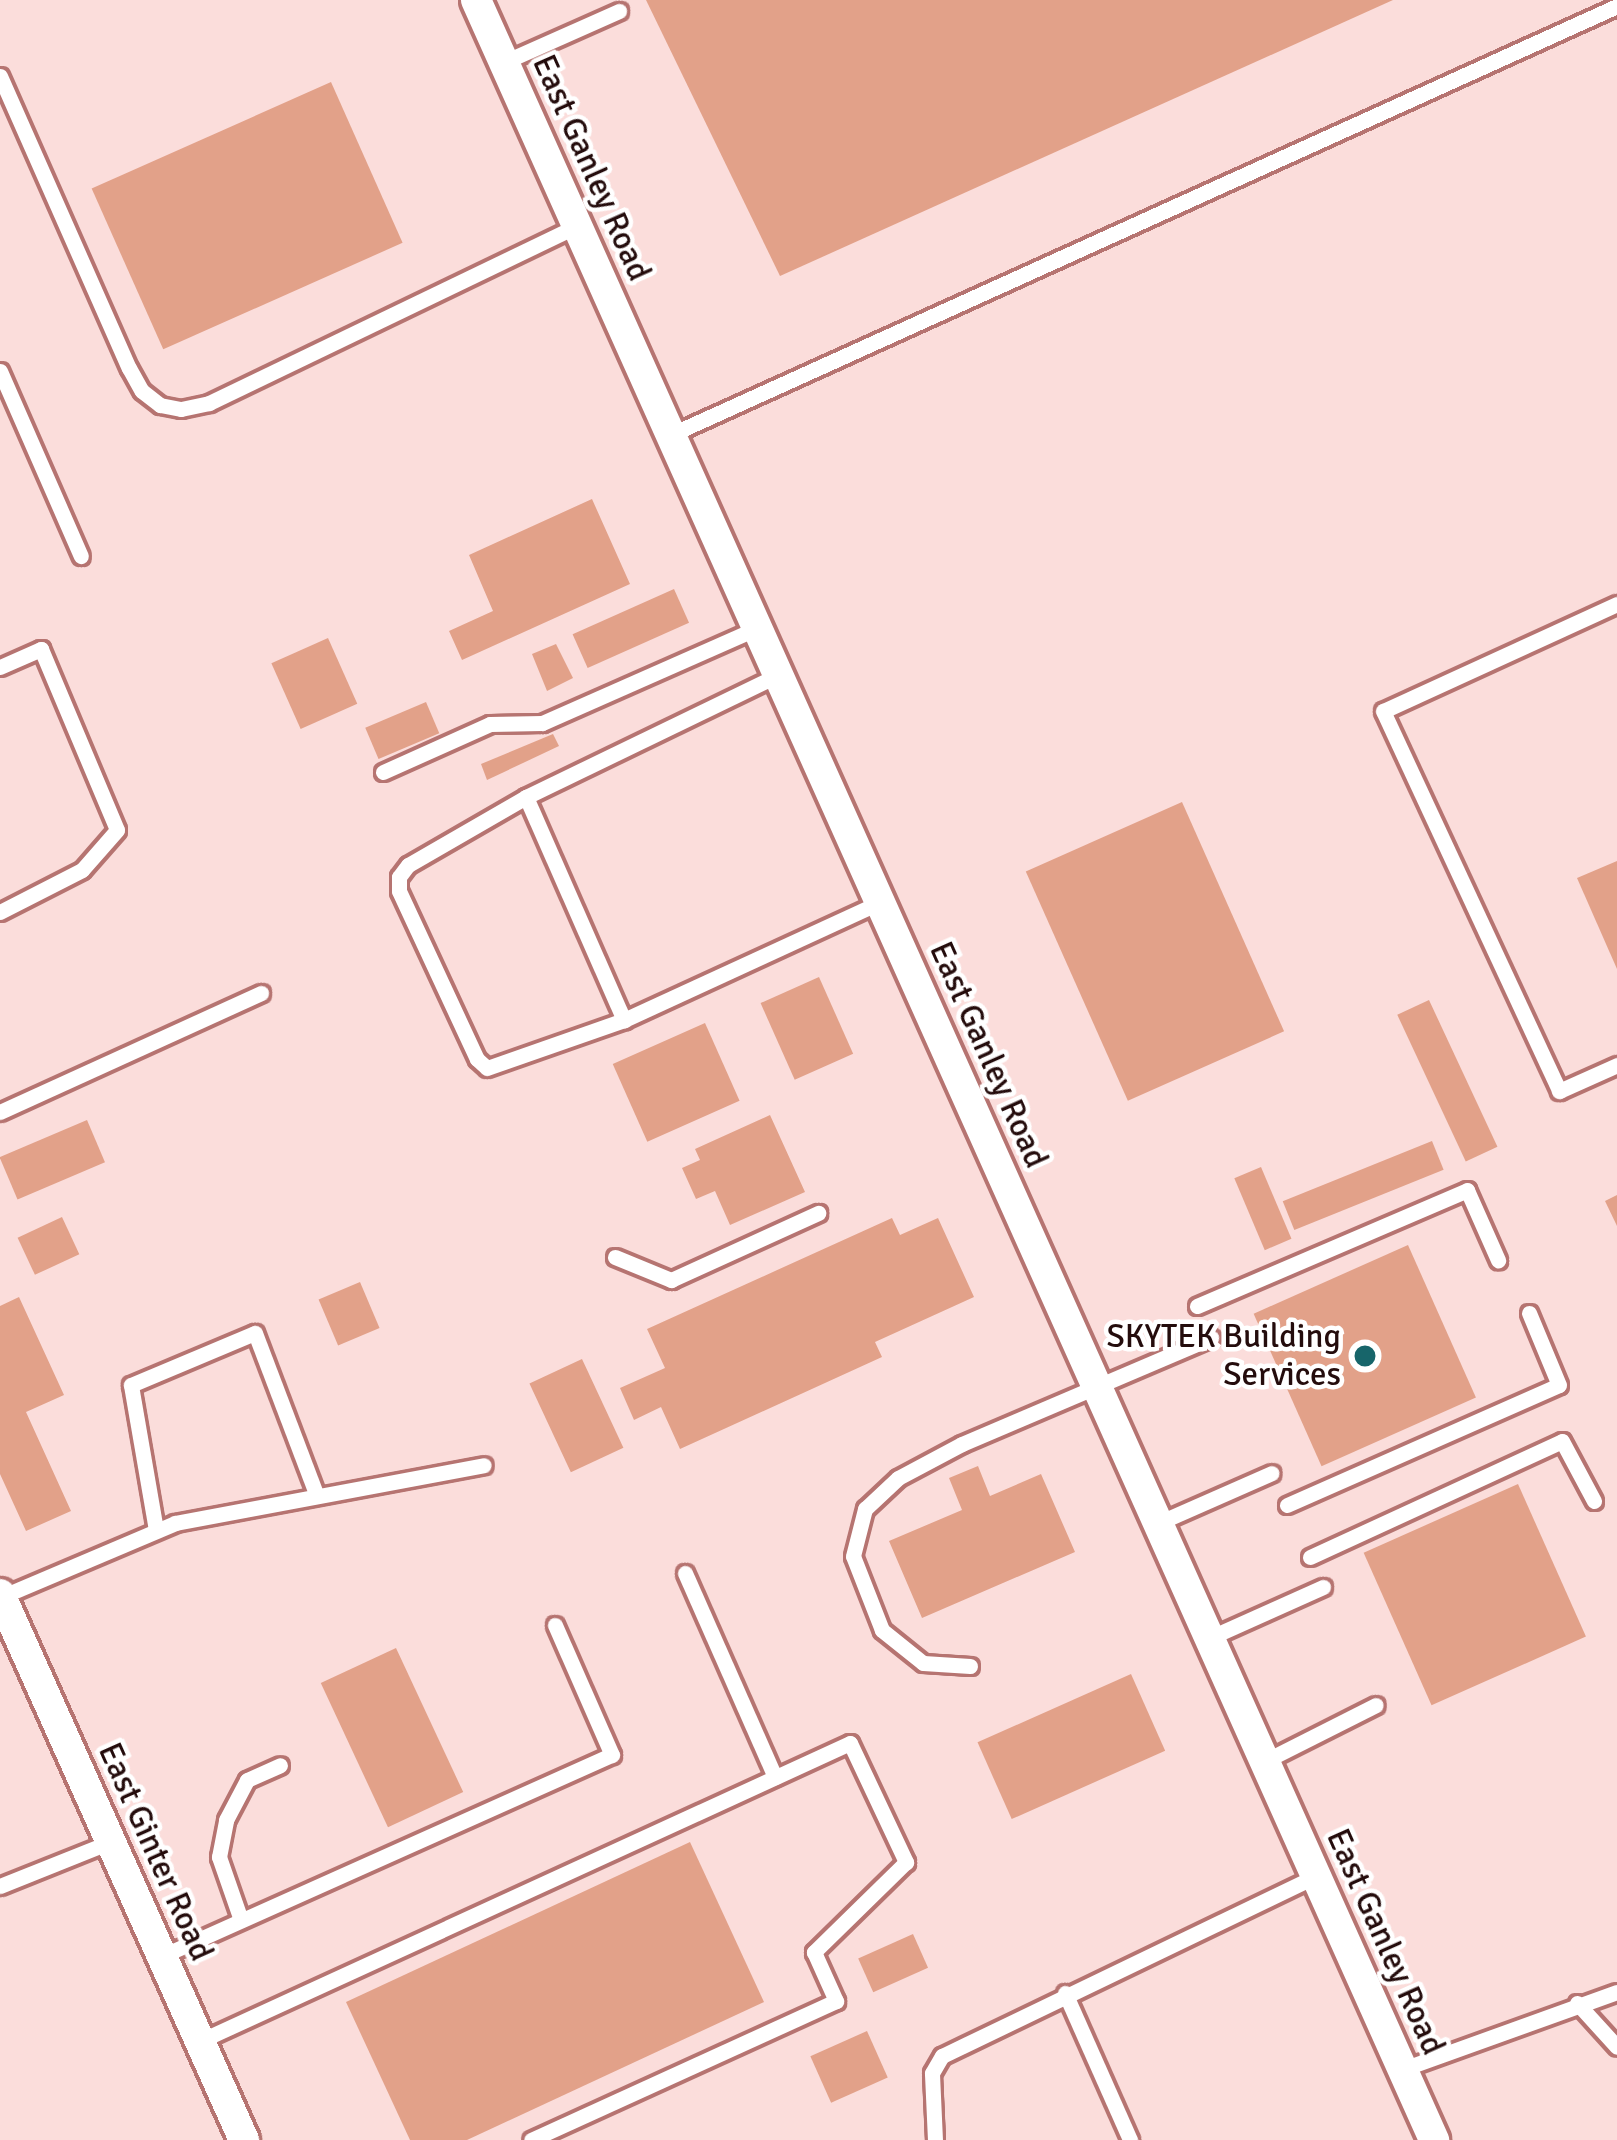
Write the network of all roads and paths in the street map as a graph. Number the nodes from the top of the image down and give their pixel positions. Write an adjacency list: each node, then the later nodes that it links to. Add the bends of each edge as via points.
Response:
1 (476, 0): 4 (street, East Ganley Road)
2 (1617, 6): 8 (lane)
3 (620, 11): 4 (lane)
4 (504, 62): 6 (street, East Ganley Road)
5 (0, 76): 6 (lane, via 129,368 160,405 209,403)
6 (577, 226): 8 (street, East Ganley Road)
7 (0, 370): 9 (lane)
8 (670, 435): 11 (street, East Ganley Road)
9 (81, 556)
10 (1617, 604): 20 (lane, via 1383,711 1559,1091)
11 (757, 628): 13 (street, East Ganley Road); 14 (lane, via 542,723 490,724)
12 (0, 667): 17 (lane, via 41,649 117,830 82,870)
13 (778, 675): 15 (lane); 16 (street, East Ganley Road)
14 (383, 772)
15 (526, 797): 19 (lane); 19 (lane, via 408,865 399,891 476,1059 488,1068)
16 (880, 902): 19 (lane); 28 (street, East Ganley Road)
17 (0, 912)
18 (261, 993): 21 (lane)
19 (624, 1020)
20 (1617, 1065)
21 (0, 1112)
22 (818, 1213): 23 (lane, via 671,1280)
23 (615, 1258)
24 (1498, 1260): 25 (lane, via 1467,1190)
25 (1197, 1306)
26 (1529, 1313): 33 (lane, via 1559,1385)
27 (1211, 1338): 28 (lane)
28 (1099, 1390): 34 (street, East Ganley Road); 42 (lane, via 962,1444 898,1478 865,1509 853,1556 882,1630 923,1663)
29 (484, 1465): 31 (lane)
30 (1272, 1473): 34 (lane)
31 (317, 1496): 35 (lane); 35 (lane, via 255,1333 130,1385)
32 (1594, 1501): 36 (lane, via 1562,1442)
33 (1286, 1505)
34 (1158, 1523): 41 (street, East Ganley Road)
35 (156, 1530): 39 (lane)
36 (1310, 1557)
37 (686, 1573): 46 (lane)
38 (1323, 1587): 41 (lane)
39 (1, 1595): 47 (street, East Ginter Road)
40 (555, 1625): 50 (lane, via 612,1755)
41 (1209, 1638): 44 (street, East Ganley Road)
42 (970, 1666)
43 (1376, 1705): 44 (lane)
44 (1265, 1761): 48 (street, East Ganley Road)
45 (280, 1765): 50 (lane, via 247,1780 226,1820 219,1857)
46 (775, 1777): 55 (lane); 59 (lane, via 850,1743 906,1862 814,1952 836,2001)
47 (110, 1842): 49 (lane); 51 (street, East Ginter Road)
48 (1316, 1876): 53 (lane); 57 (street, East Ganley Road)
49 (0, 1886)
50 (241, 1920): 51 (lane)
51 (162, 1956): 55 (street, East Ginter Road)
52 (1617, 1992): 54 (lane)
53 (1065, 1993): 60 (lane, via 942,2056 932,2073); 61 (lane)
54 (1577, 2003): 56 (lane); 57 (lane)
55 (200, 2041): 58 (street, East Ginter Road)
56 (1617, 2047)
57 (1403, 2069): 62 (street, East Ganley Road)
58 (244, 2140)
59 (531, 2140)
60 (934, 2140)
61 (1130, 2140)
62 (1434, 2140)

